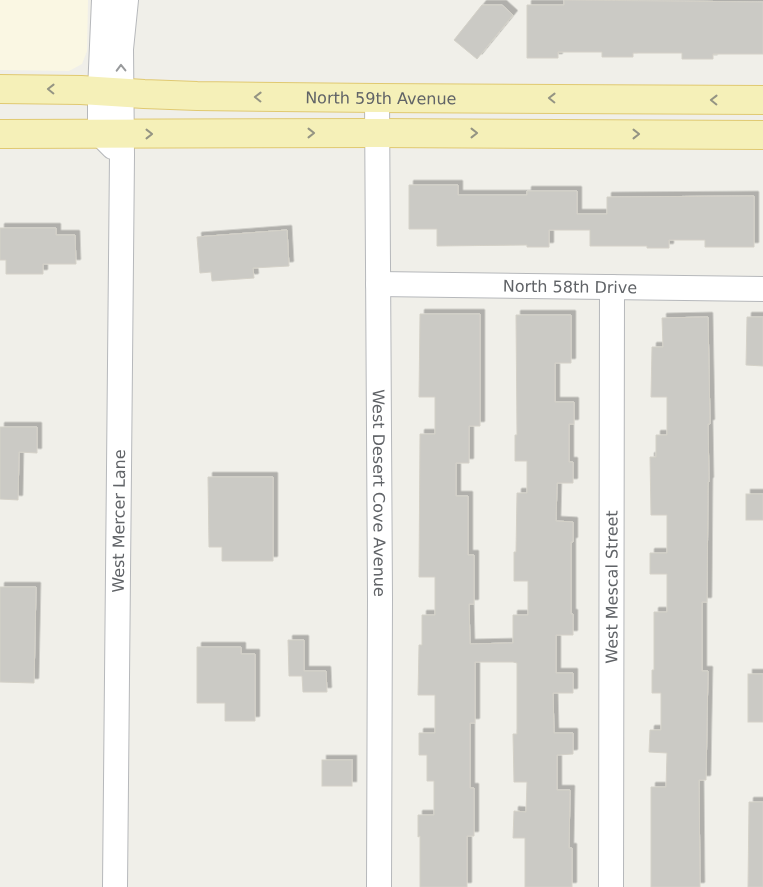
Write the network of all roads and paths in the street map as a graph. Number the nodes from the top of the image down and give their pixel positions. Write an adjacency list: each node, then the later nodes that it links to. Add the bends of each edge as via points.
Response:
1 (104, 0): 4 (street, West Mercer Lane)
2 (126, 0): 4 (street, West Mercer Lane, one-way to 2, via 121,49)
3 (0, 89): 4 (main road, North 59th Avenue, one-way to 3)
4 (111, 92): 5 (main road, North 59th Avenue, one-way to 4); 10 (street, West Mercer Lane)
5 (377, 98): 6 (main road, North 59th Avenue, one-way to 5); 7 (street, West Desert Cove Avenue)
6 (763, 100)
7 (377, 133): 9 (main road, one-way to 9); 10 (main road, one-way to 7); 11 (street, West Desert Cove Avenue)
8 (0, 134): 10 (main road)
9 (763, 135)
10 (114, 141): 14 (street, West Mercer Lane)
11 (378, 284): 12 (street, North 58th Drive); 15 (street, West Desert Cove Avenue)
12 (612, 287): 13 (street, North 58th Drive); 16 (street, West Mescal Street)
13 (763, 289)
14 (115, 887)
15 (379, 887)
16 (611, 887)

